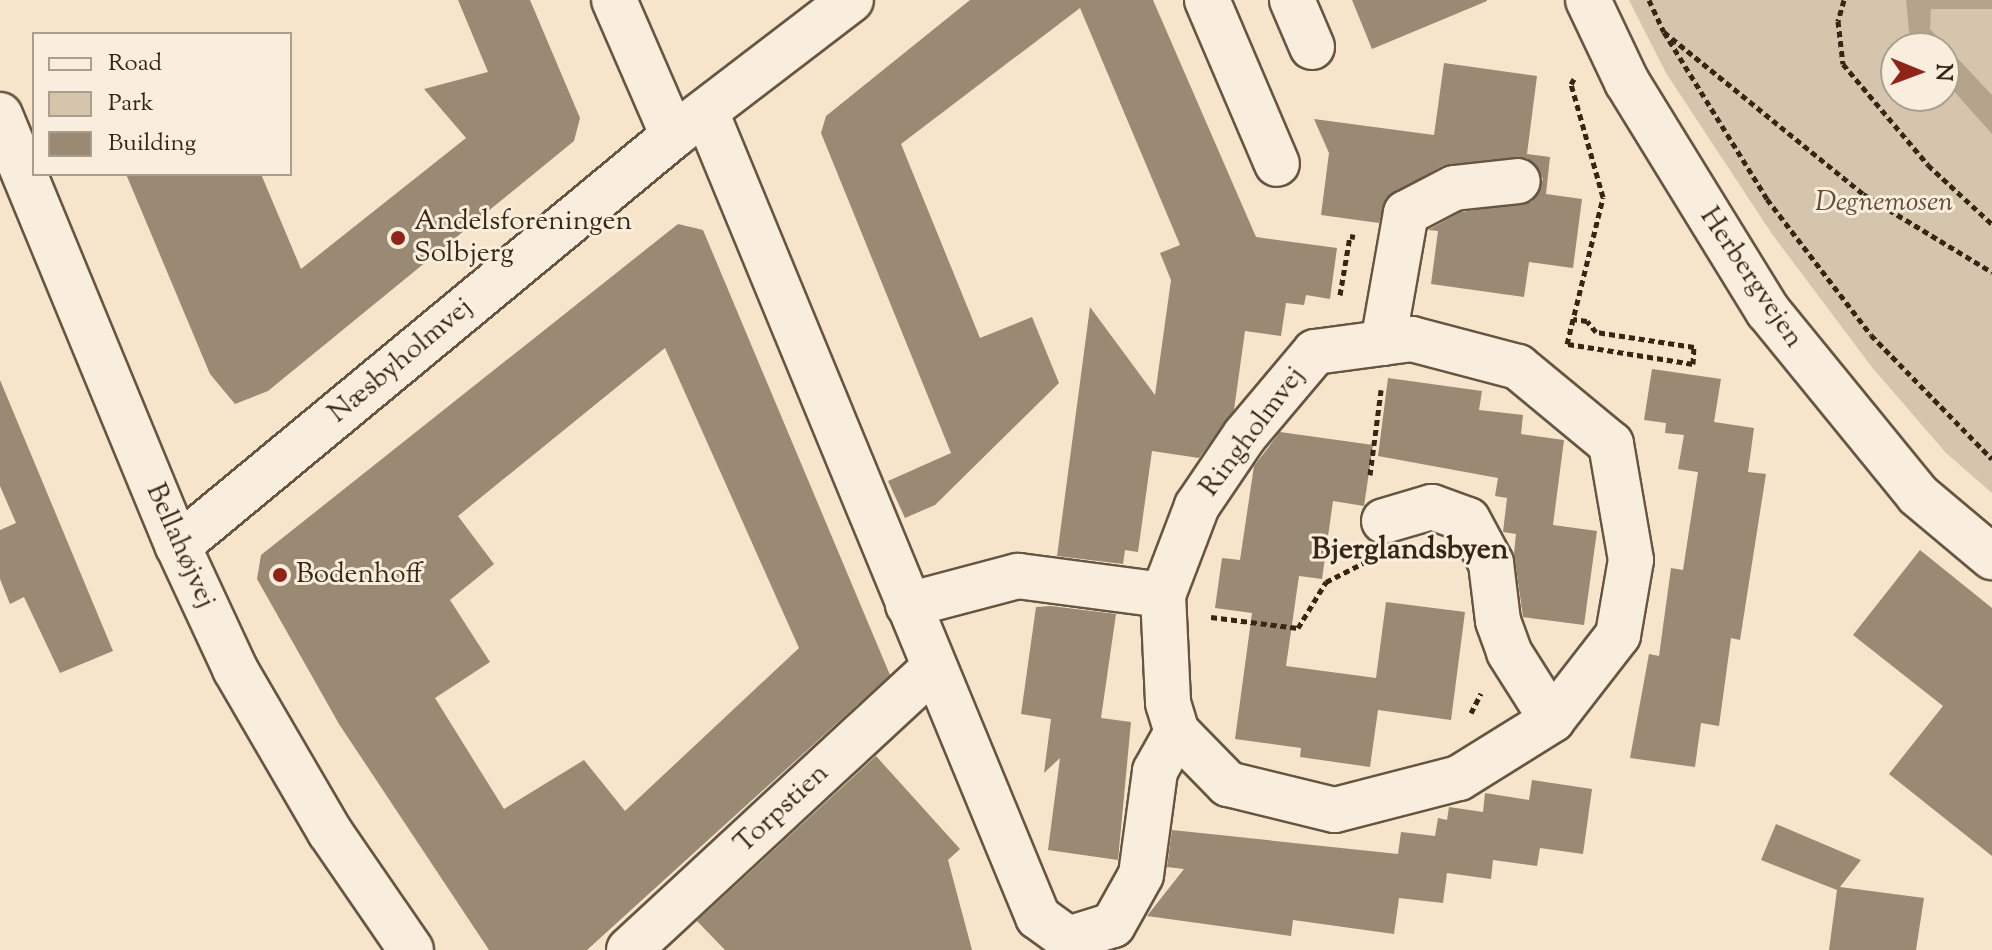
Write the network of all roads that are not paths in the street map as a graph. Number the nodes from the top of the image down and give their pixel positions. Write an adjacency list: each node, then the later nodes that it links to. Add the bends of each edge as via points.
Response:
1 (614, 0): 8 (street)
2 (851, 0): 8 (street, Næsbyholmvej)
3 (1207, 0): 9 (street)
4 (1292, 0): 6 (street)
5 (1588, 0): 14 (street, Herbergvejen, via 1604,40 1768,311 1918,495)
6 (1312, 47)
7 (0, 115): 13 (street, Bellahøjvej)
8 (690, 124): 13 (street, Næsbyholmvej); 16 (street)
9 (1277, 164)
10 (1518, 181): 11 (street, via 1454,188 1406,213)
11 (1383, 343): 15 (street, Ringholmvej, via 1315,352 1245,435 1197,506); 18 (street, Ringholmvej, via 1412,339 1518,367 1611,444 1631,560 1618,635)
12 (1384, 521): 18 (street, via 1432,507 1468,520 1491,563 1498,621 1509,652)
13 (178, 546): 20 (street, Bellahøjvej, via 243,683 330,832)
14 (1992, 557)
15 (1163, 595): 16 (street, via 1018,576); 19 (street, Ringholmvej, via 1168,703)
16 (908, 605): 17 (street)
17 (934, 668): 19 (street, via 1038,917 1068,939 1113,925 1141,875 1155,771); 21 (street, Torpstien)
18 (1552, 720): 19 (street, Ringholmvej, via 1459,778 1335,810 1228,784)
19 (1177, 732)
20 (411, 950)
21 (629, 950)

